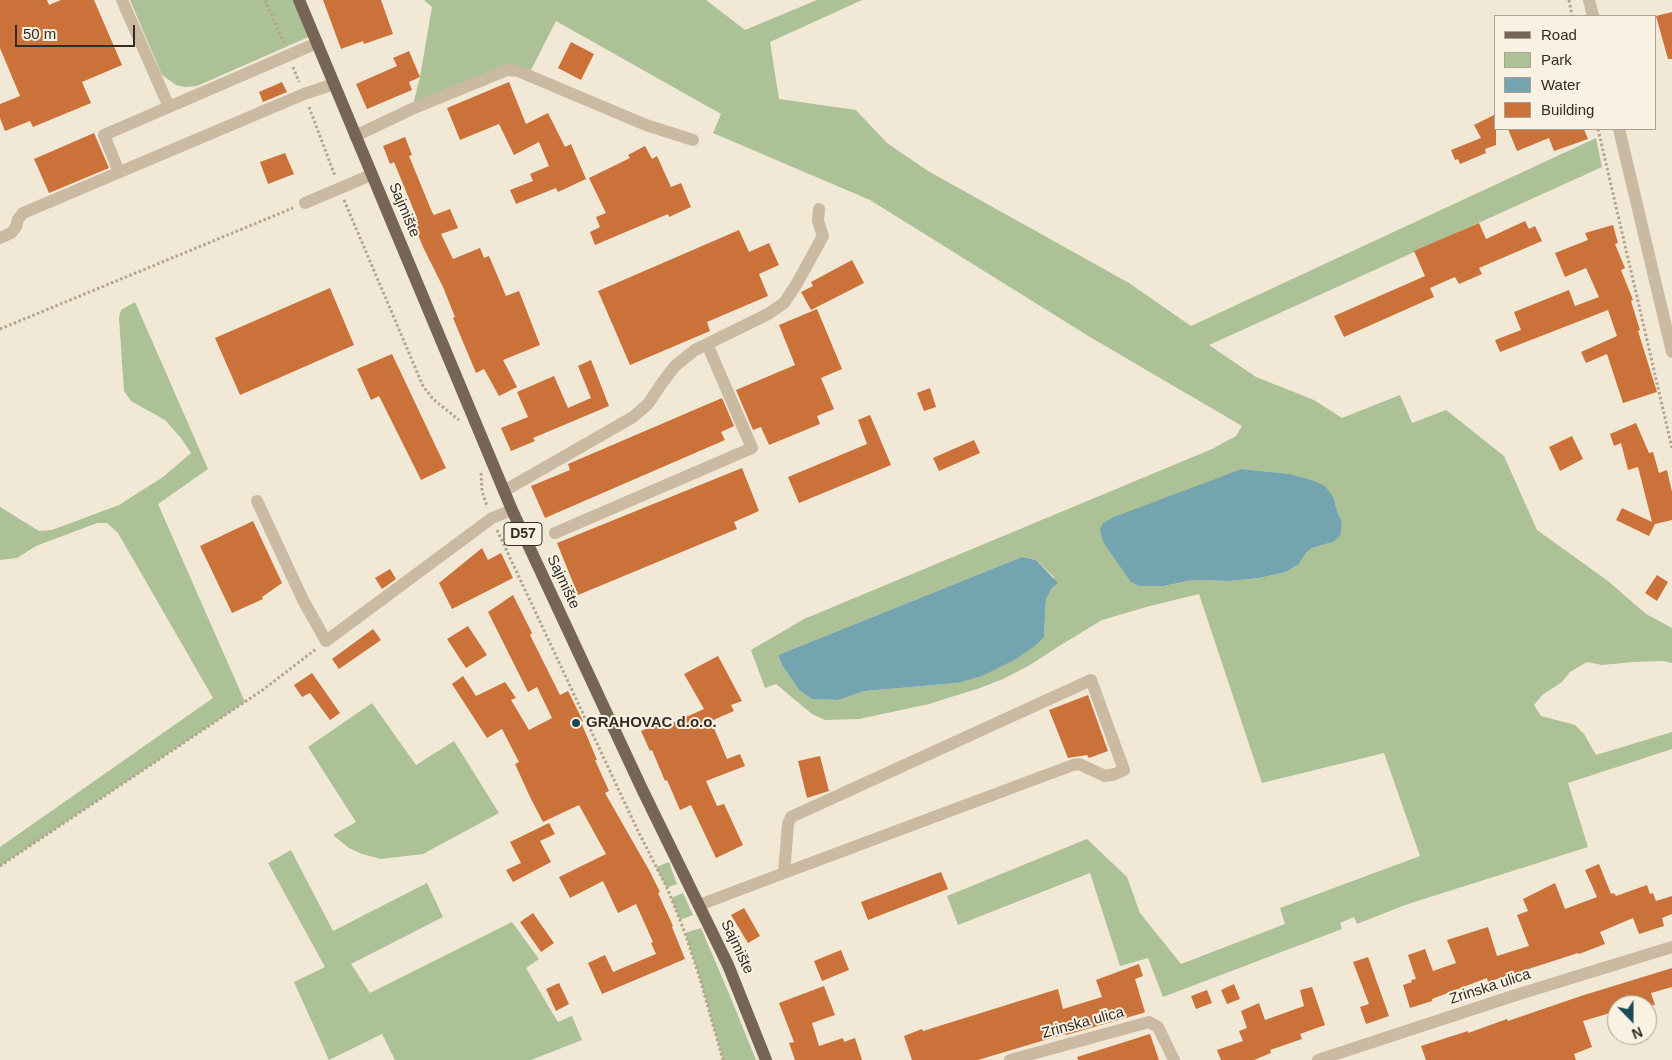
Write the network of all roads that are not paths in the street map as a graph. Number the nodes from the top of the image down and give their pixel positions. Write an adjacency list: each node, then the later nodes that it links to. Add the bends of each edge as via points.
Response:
1 (122, 0): 7 (street)
2 (299, 0): 5 (main road, Sajmište / D57)
3 (1589, 0): 4 (street)
4 (1593, 15)
5 (316, 43): 6 (main road, Sajmište / D57); 7 (street)
6 (334, 84): 9 (main road, Sajmište / D57); 11 (street)
7 (169, 107): 11 (street, via 104,135)
8 (1619, 130): 17 (street)
9 (355, 136): 10 (street, via 507,70 518,71 646,125); 12 (main road, Sajmište / D57)
10 (693, 140)
11 (119, 172): 15 (street, via 23,213 11,233)
12 (372, 175): 13 (street); 18 (main road, Sajmište / D57)
13 (305, 203)
14 (819, 209): 16 (street, via 818,221 823,236 784,303)
15 (0, 238)
16 (707, 344): 18 (street, via 675,366 648,404 633,418); 21 (street, via 752,448)
17 (1672, 352)
18 (504, 491): 20 (main road, Sajmište / D57)
19 (257, 501): 20 (street, via 303,600 326,641 492,518)
20 (512, 510): 23 (main road, Sajmište / D57)
21 (555, 533)
22 (784, 873): 22 (street, via 791,818 1091,680 1124,770 1105,776 1080,764 1073,765); 23 (street)
23 (699, 905): 25 (main road, Sajmište / D57, via 728,965)
24 (1672, 947): 28 (street, Zrinska ulica)
25 (766, 1060)
26 (1010, 1060): 27 (street, Zrinska ulica, via 1149,1022 1158,1027)
27 (1174, 1060)
28 (1318, 1060)

